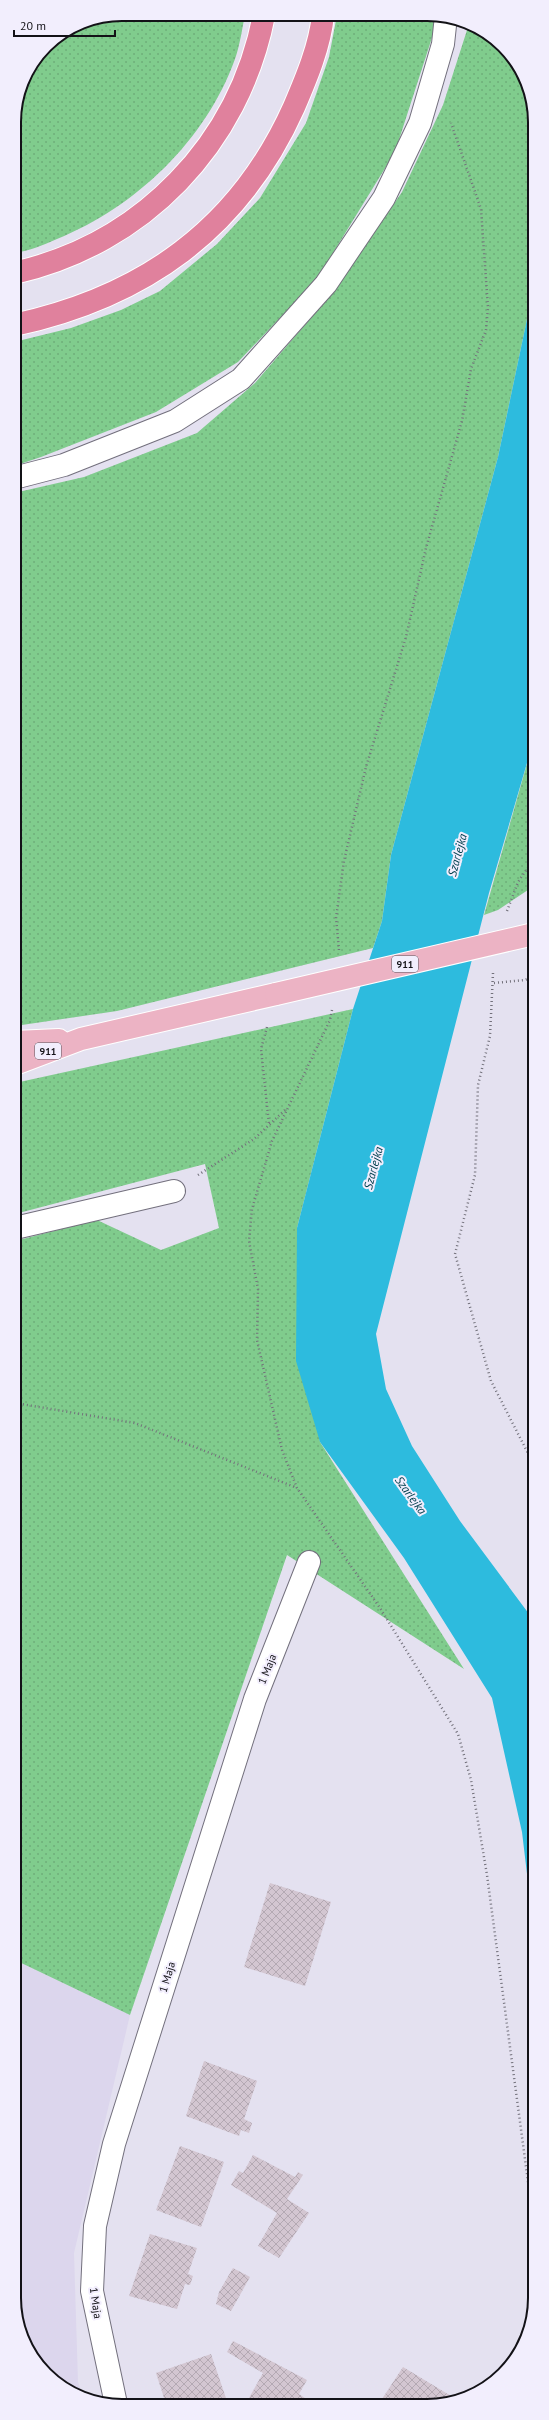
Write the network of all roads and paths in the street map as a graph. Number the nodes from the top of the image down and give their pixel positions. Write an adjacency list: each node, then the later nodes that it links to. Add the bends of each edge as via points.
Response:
1 (263, 21): 5 (highway, via 259,42 231,111 210,144 184,175 151,207 88,248)
2 (321, 21): 6 (highway, via 305,78 284,129 236,201 206,232 174,260 134,283 74,309)
3 (445, 23): 7 (street, via 443,44 420,123 384,198 326,284 241,379 175,421 64,465)
4 (449, 116): 9 (path, via 481,209 488,308 486,330 471,369 462,421 426,548 406,637 364,774 344,861 336,918)
5 (21, 271)
6 (21, 322)
7 (21, 476)
8 (528, 935): 13 (main road, 911, bridge)
9 (339, 953)
10 (528, 979): 21 (path, via 494,983 490,1036 478,1085 475,1175 455,1254 491,1381)
11 (333, 1005): 16 (path, via 330,1020)
12 (273, 1023): 17 (path, via 268,1025 261,1049)
13 (81, 1039): 14 (main road, 911); 15 (main road, 911)
14 (21, 1042)
15 (21, 1061)
16 (287, 1108): 17 (path); 22 (path, via 272,1141 252,1209 248,1241 258,1289 257,1340 282,1450)
17 (269, 1125): 18 (path, via 254,1139)
18 (174, 1191): 19 (street)
19 (21, 1227)
20 (21, 1403): 22 (path, via 135,1424)
21 (528, 1453)
22 (297, 1488): 24 (path, via 380,1608 458,1734 471,1780 488,1875)
23 (309, 1562): 25 (street, 1 Maja, via 255,1699 114,2144 96,2226 92,2291)
24 (528, 2181)
25 (115, 2398)

